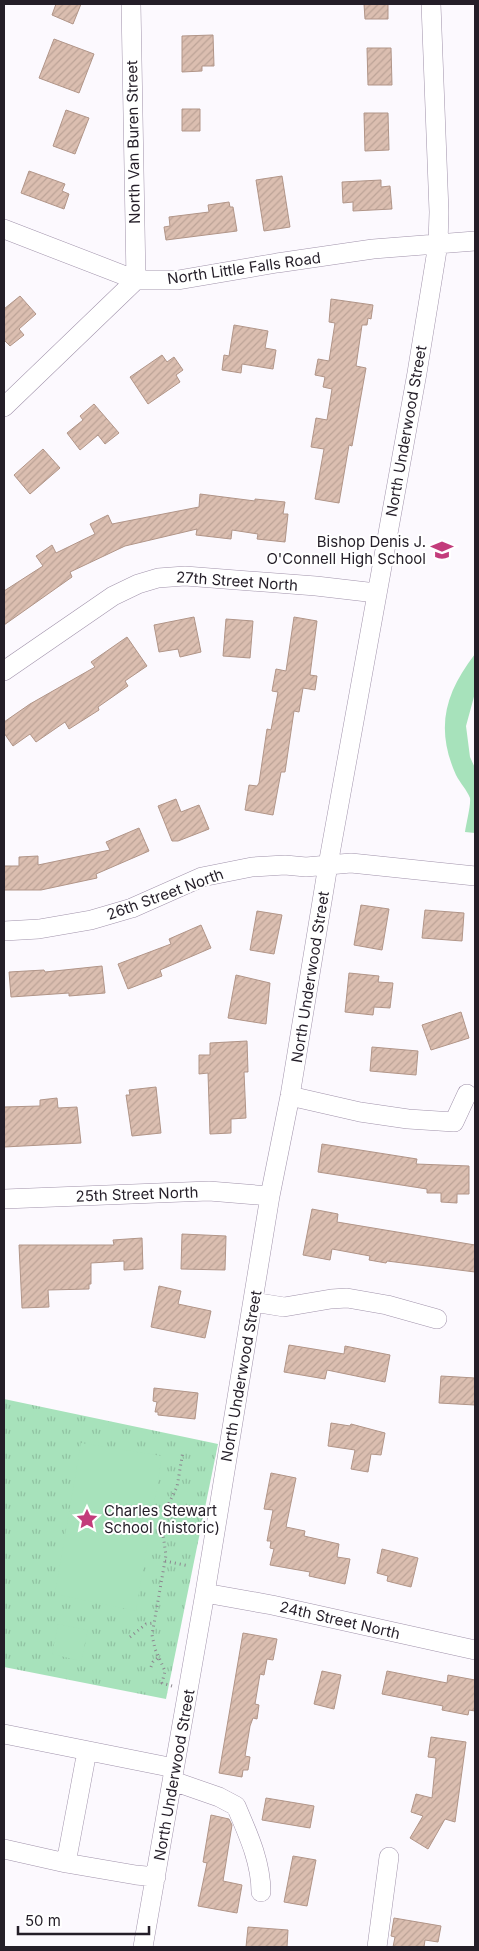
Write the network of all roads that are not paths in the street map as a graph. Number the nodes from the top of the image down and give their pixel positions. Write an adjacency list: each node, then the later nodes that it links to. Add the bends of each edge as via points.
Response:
1 (131, 4): 6 (street, North Van Buren Street)
2 (431, 4): 5 (street, North Underwood Street)
3 (4, 229): 6 (street)
4 (475, 241): 5 (street, North Little Falls Road)
5 (438, 244): 6 (street, North Little Falls Road, via 373,249 178,280); 8 (street, North Underwood Street)
6 (136, 280): 7 (street)
7 (4, 407)
8 (376, 593): 9 (street, 27th Street North, via 194,577 158,578 113,596); 10 (street, North Underwood Street)
9 (4, 671)
10 (328, 865): 11 (street, 26th Street North, via 351,863); 12 (street, 26th Street North, via 280,865 228,871 105,916 48,928); 14 (street, North Underwood Street)
11 (475, 876)
12 (4, 931)
13 (467, 1094): 14 (street, via 454,1122 408,1120)
14 (290, 1096): 15 (street, North Underwood Street)
15 (270, 1196): 16 (street, 25th Street North, via 209,1191); 17 (street, North Underwood Street)
16 (4, 1199)
17 (253, 1302): 18 (street, via 284,1307 347,1298); 19 (street, North Underwood Street)
18 (437, 1319)
19 (205, 1592): 20 (street, 24th Street North); 23 (street, North Underwood Street)
20 (475, 1650)
21 (4, 1734): 22 (street)
22 (87, 1751): 23 (street); 26 (street)
23 (174, 1774): 27 (street, North Underwood Street); 28 (street, via 236,1806 261,1875)
24 (4, 1850): 26 (street)
25 (389, 1856): 30 (street)
26 (66, 1863): 27 (street)
27 (156, 1877): 29 (street, North Underwood Street)
28 (261, 1892)
29 (143, 1947)
30 (378, 1947)

